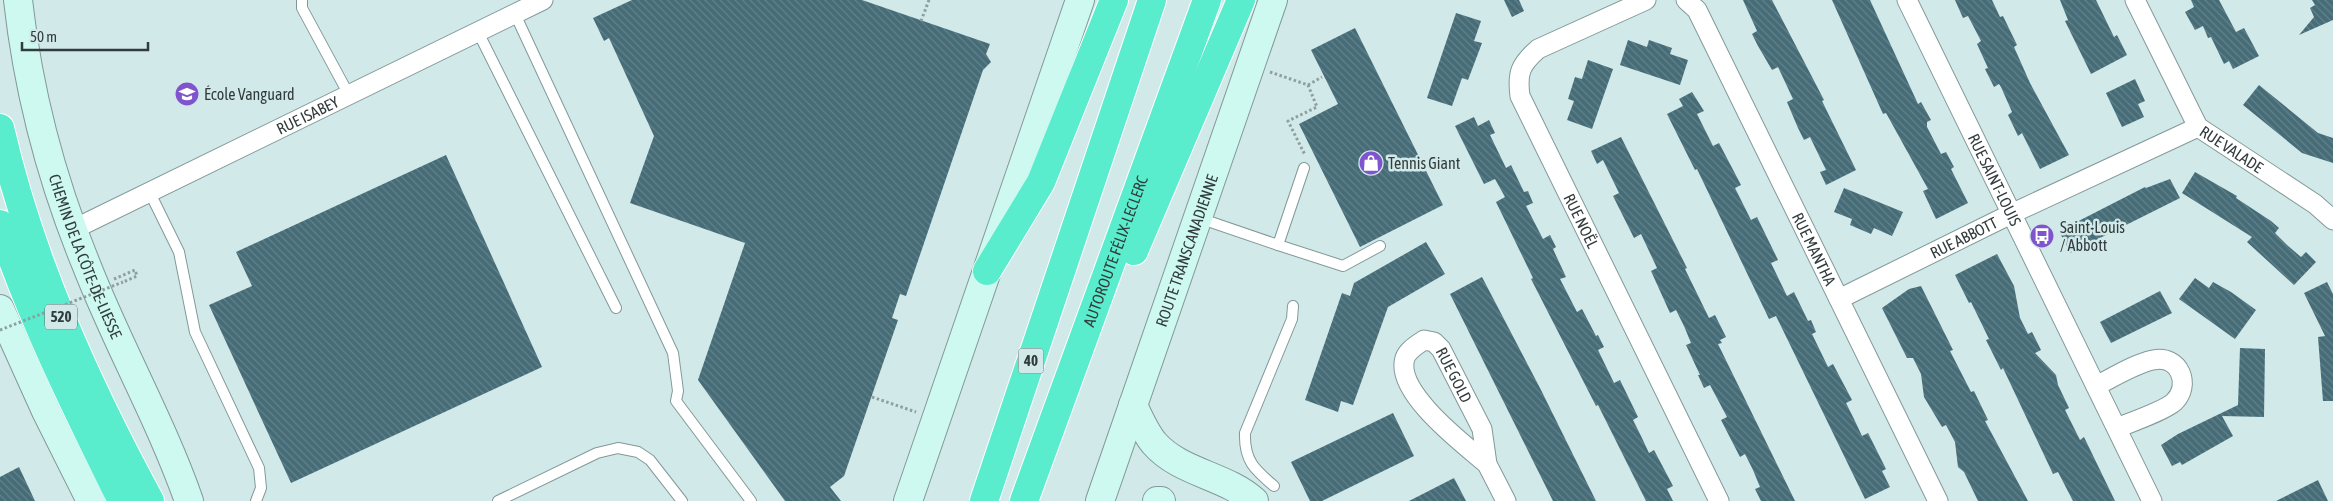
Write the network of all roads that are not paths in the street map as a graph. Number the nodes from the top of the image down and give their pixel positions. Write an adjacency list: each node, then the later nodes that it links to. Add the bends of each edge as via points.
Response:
1 (18, 0): 26 (main road, CHEMIN DE LA CÔTE-DE-LIESSE, via 34,94)
2 (302, 0): 16 (lane, via 302,8)
3 (543, 0): 14 (street, RUE ISABEY)
4 (1080, 0): 29 (main road)
5 (1114, 0): 29 (highway, via 1041,182)
6 (1152, 0): 50 (highway, 40)
7 (1207, 0): 34 (highway, AUTOROUTE FÉLIX-LECLERC)
8 (1241, 0): 34 (highway, via 1138,244)
9 (1273, 0): 23 (main road, ROUTE TRANSCANADIENNE)
10 (1646, 0): 56 (street, RUE NOËL, via 1538,49 1526,59 1518,77 1520,96)
11 (1686, 0): 30 (street, RUE MANTHA, via 1697,10)
12 (1907, 0): 22 (street, RUE SAINT-LOUIS)
13 (2135, 0): 17 (street, RUE VALADE)
14 (515, 14): 15 (street, RUE ISABEY); 48 (lane, via 673,353 678,391 676,402)
15 (478, 32): 16 (street, RUE ISABEY); 32 (lane)
16 (349, 95): 20 (street, RUE ISABEY)
17 (2198, 127): 21 (street, RUE VALADE); 22 (street, RUE ABBOTT)
18 (0, 128): 43 (highway, 520, via 26,223 56,306)
19 (1305, 163): 27 (lane)
20 (150, 193): 26 (street, RUE ISABEY); 45 (lane, via 179,252 195,332 259,468 261,481)
21 (2324, 206): 24 (street, RUE VALADE)
22 (2013, 213): 30 (street, RUE ABBOTT); 35 (street, RUE SAINT-LOUIS)
23 (1198, 217): 27 (lane); 36 (main road, ROUTE TRANSCANADIENNE)
24 (2333, 220)
25 (0, 224): 42 (highway, 520, via 49,351)
26 (72, 230): 44 (main road, CHEMIN DE LA CÔTE-DE-LIESSE)
27 (1278, 245): 28 (lane, via 1343,266)
28 (1380, 246)
29 (986, 271): 49 (main road)
30 (1839, 299): 40 (street, RUE MANTHA)
31 (1293, 306): 39 (lane, via 1292,318 1245,433 1246,447)
32 (616, 308)
33 (0, 309): 41 (main road)
34 (1078, 356): 51 (highway, AUTOROUTE FÉLIX-LECLERC)
35 (2096, 386): 37 (street, RUE SAINT-LOUIS); 37 (street, via 2153,360 2164,359 2179,369 2184,382 2173,403)
36 (1133, 405): 39 (main road, via 1160,450 1183,465 1234,486); 52 (main road, ROUTE TRANSCANADIENNE)
37 (2117, 428): 57 (street, RUE SAINT-LOUIS)
38 (1487, 464): 38 (street, RUE GOLD, via 1482,429 1442,349 1434,342 1424,340 1404,359 1409,382 1427,412); 55 (street, RUE GOLD)
39 (1264, 493)
40 (1931, 499)
41 (91, 501)
42 (122, 501)
43 (150, 501)
44 (189, 501)
45 (256, 501)
46 (498, 501): 47 (lane, via 597,453 618,448 638,452 650,460)
47 (682, 501)
48 (751, 501)
49 (908, 501)
50 (984, 501)
51 (1024, 501)
52 (1100, 501)
53 (1157, 501): 54 (main road)
54 (1161, 501)
55 (1506, 501)
56 (1719, 501)
57 (2152, 501)

